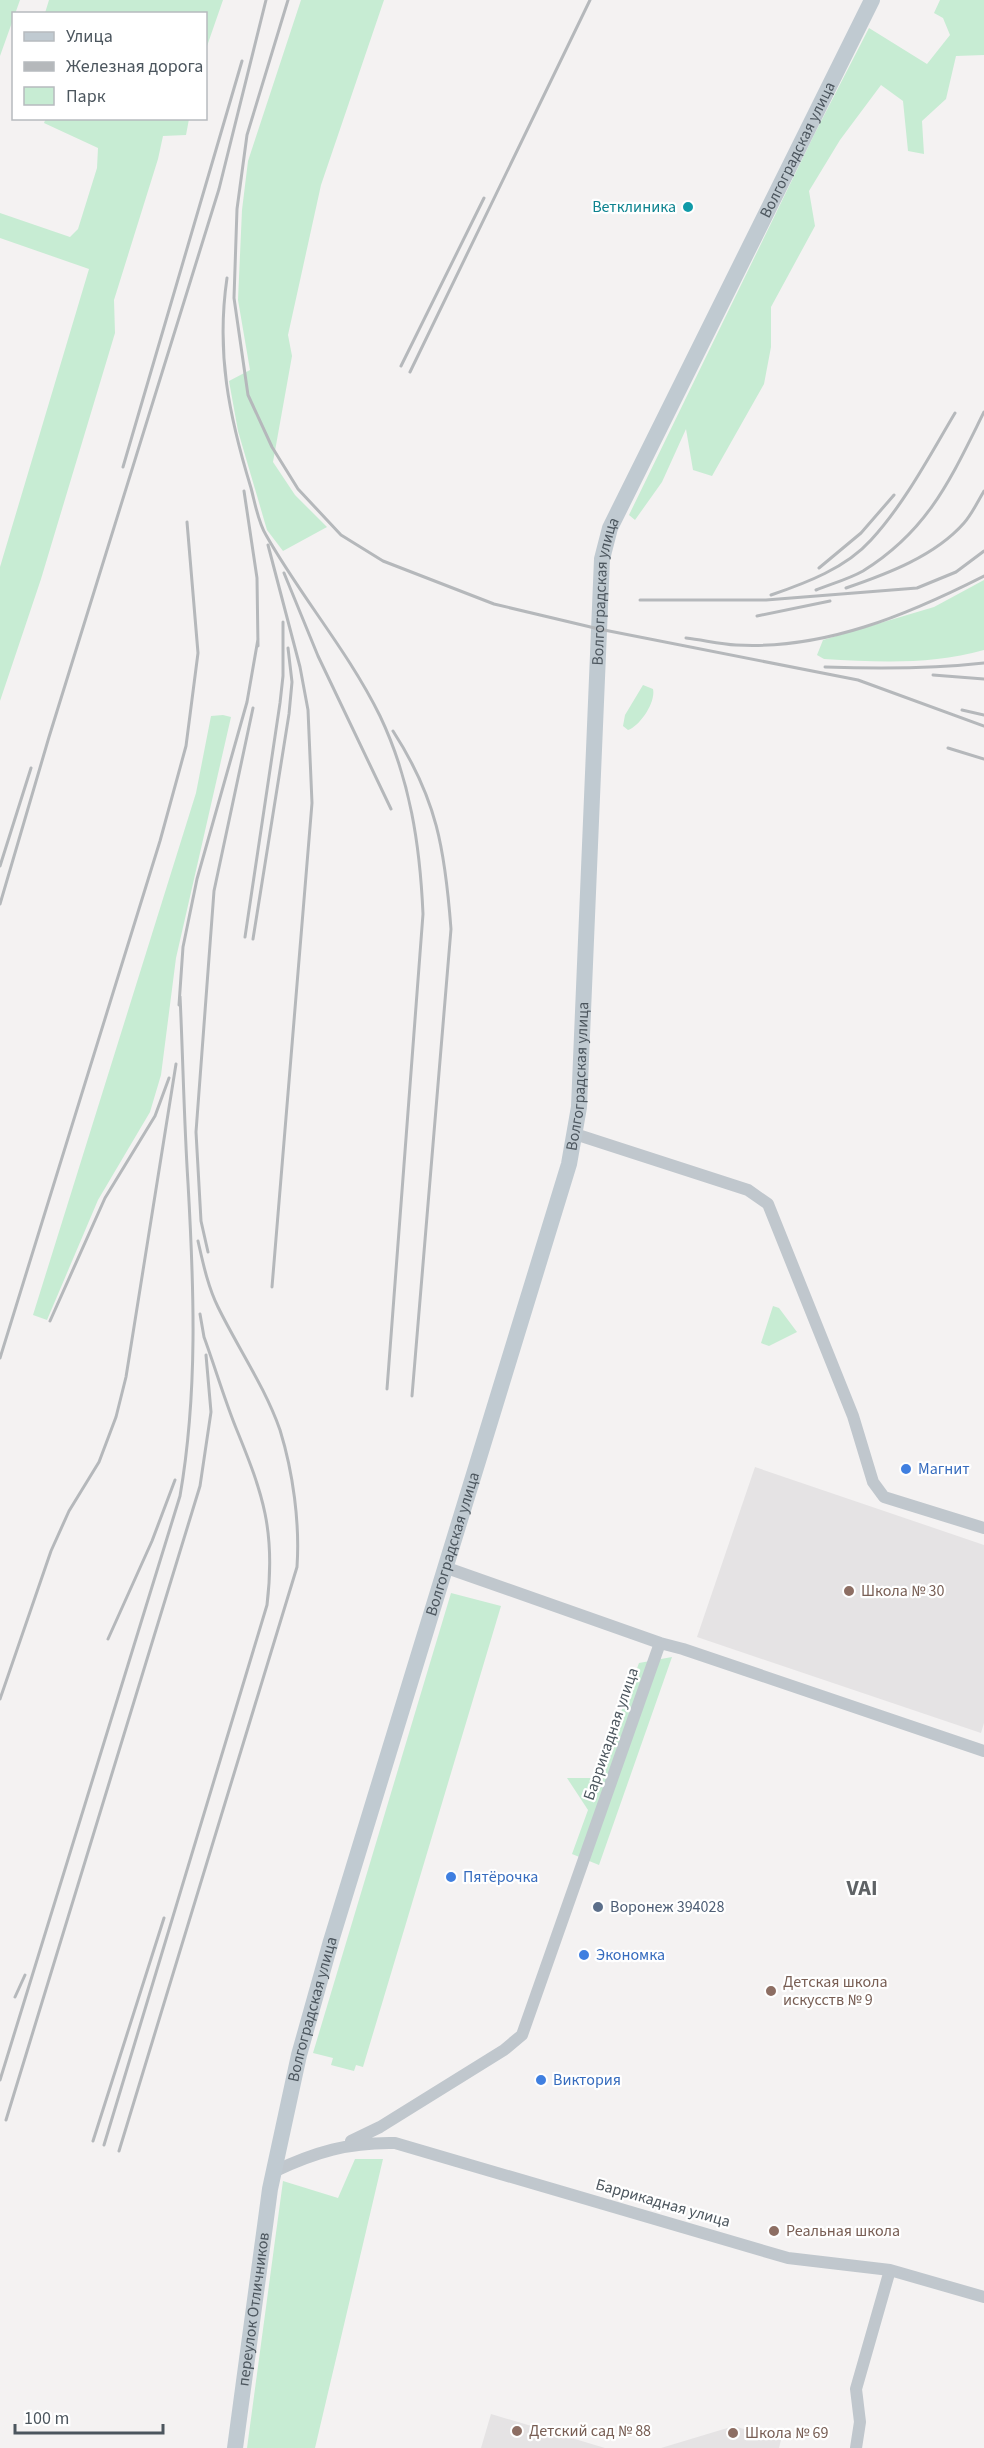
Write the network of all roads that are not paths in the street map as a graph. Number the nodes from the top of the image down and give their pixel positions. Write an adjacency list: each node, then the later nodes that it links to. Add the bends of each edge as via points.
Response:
1 (872, 0): 2 (main road, Волгоградская улица, via 609,528 602,559)
2 (575, 1134): 3 (street, via 748,1190 768,1204 853,1416 873,1482 884,1497); 4 (main road, Волгоградская улица)
3 (984, 1528)
4 (447, 1568): 5 (street); 8 (main road, Волгоградская улица, via 331,1941 299,2055)
5 (660, 1644): 6 (street); 7 (street, Баррикадная улица, via 522,2036 380,2127)
6 (984, 1752)
7 (333, 2149): 8 (street, Баррикадная улица); 9 (street, Баррикадная улица, via 361,2142 395,2143 788,2258)
8 (273, 2172): 11 (main road, переулок Отличников)
9 (890, 2270): 10 (street, Баррикадная улица); 12 (street, via 856,2389 860,2422)
10 (984, 2297)
11 (235, 2448)
12 (856, 2448)

